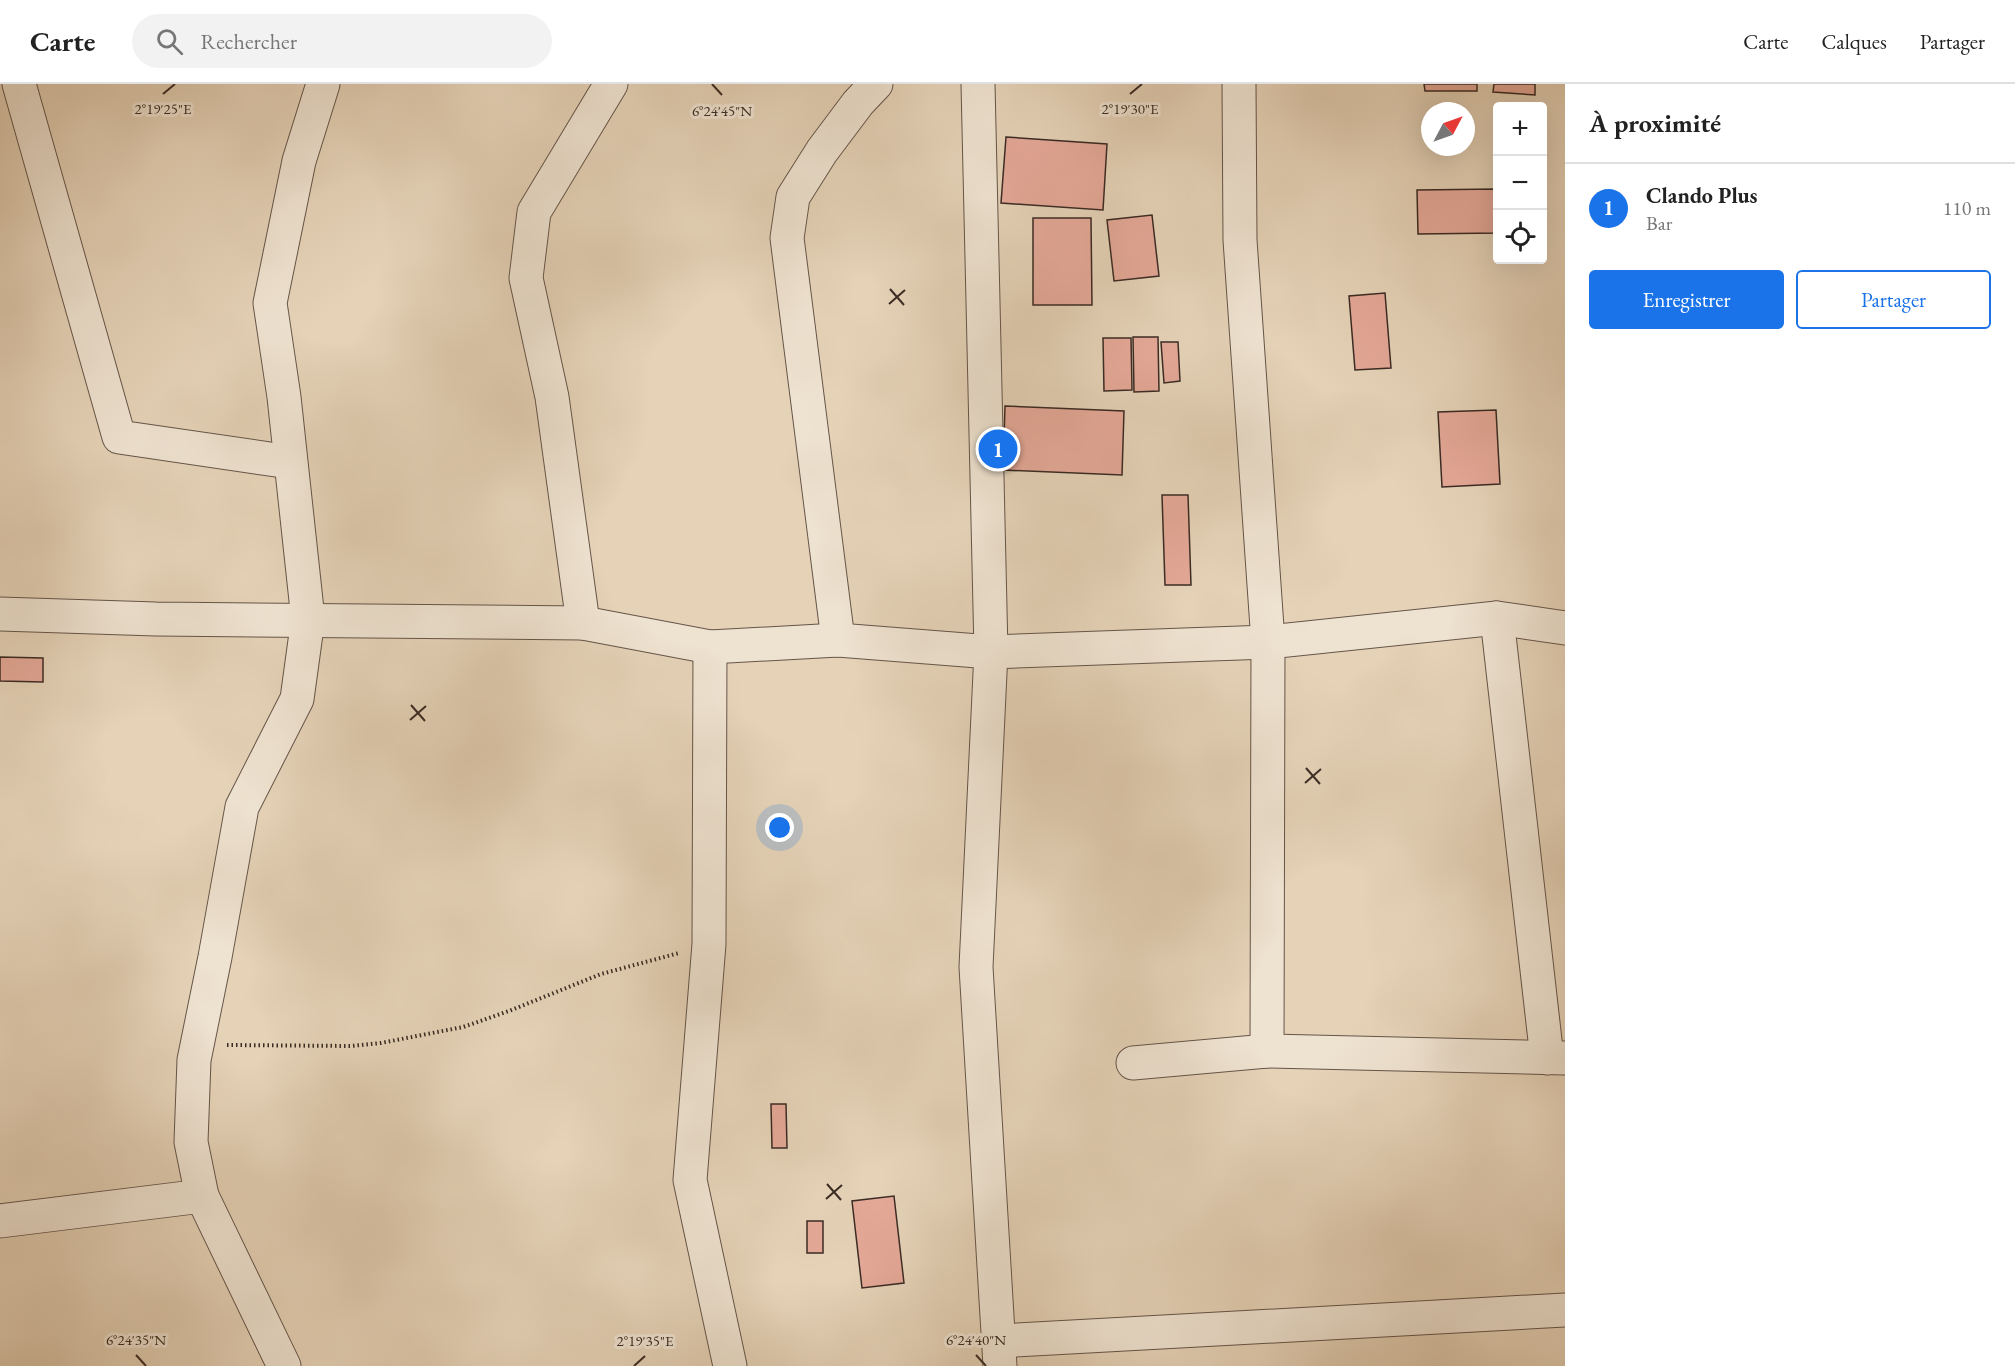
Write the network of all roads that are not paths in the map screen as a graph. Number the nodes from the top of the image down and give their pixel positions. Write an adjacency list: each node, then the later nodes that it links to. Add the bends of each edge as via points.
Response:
1 (19, 84): 7 (street, via 119,437)
2 (323, 84): 7 (street, via 299,161 270,303)
3 (611, 84): 11 (street, via 534,212 526,278 552,397)
4 (876, 84): 13 (street, via 822,151 793,197 787,238)
5 (978, 84): 16 (street)
6 (1239, 84): 14 (street, via 1240,240)
7 (290, 462): 10 (street)
8 (0, 614): 10 (street)
9 (1497, 618): 12 (street); 14 (street); 18 (street)
10 (308, 619): 11 (street); 20 (street, via 297,699 242,807 194,1060 191,1142)
11 (583, 623): 15 (street)
12 (1565, 628)
13 (838, 640): 15 (street); 16 (street)
14 (1268, 642): 16 (street); 17 (street)
15 (710, 647): 25 (street, via 709,944 690,1180)
16 (992, 652): 23 (street, via 976,967)
17 (1267, 1051): 18 (street); 19 (street)
18 (1556, 1058)
19 (1133, 1063)
20 (202, 1196): 21 (street); 24 (street)
21 (0, 1221)
22 (1565, 1310): 23 (street)
23 (1000, 1354)
24 (284, 1366)
25 (730, 1366)

